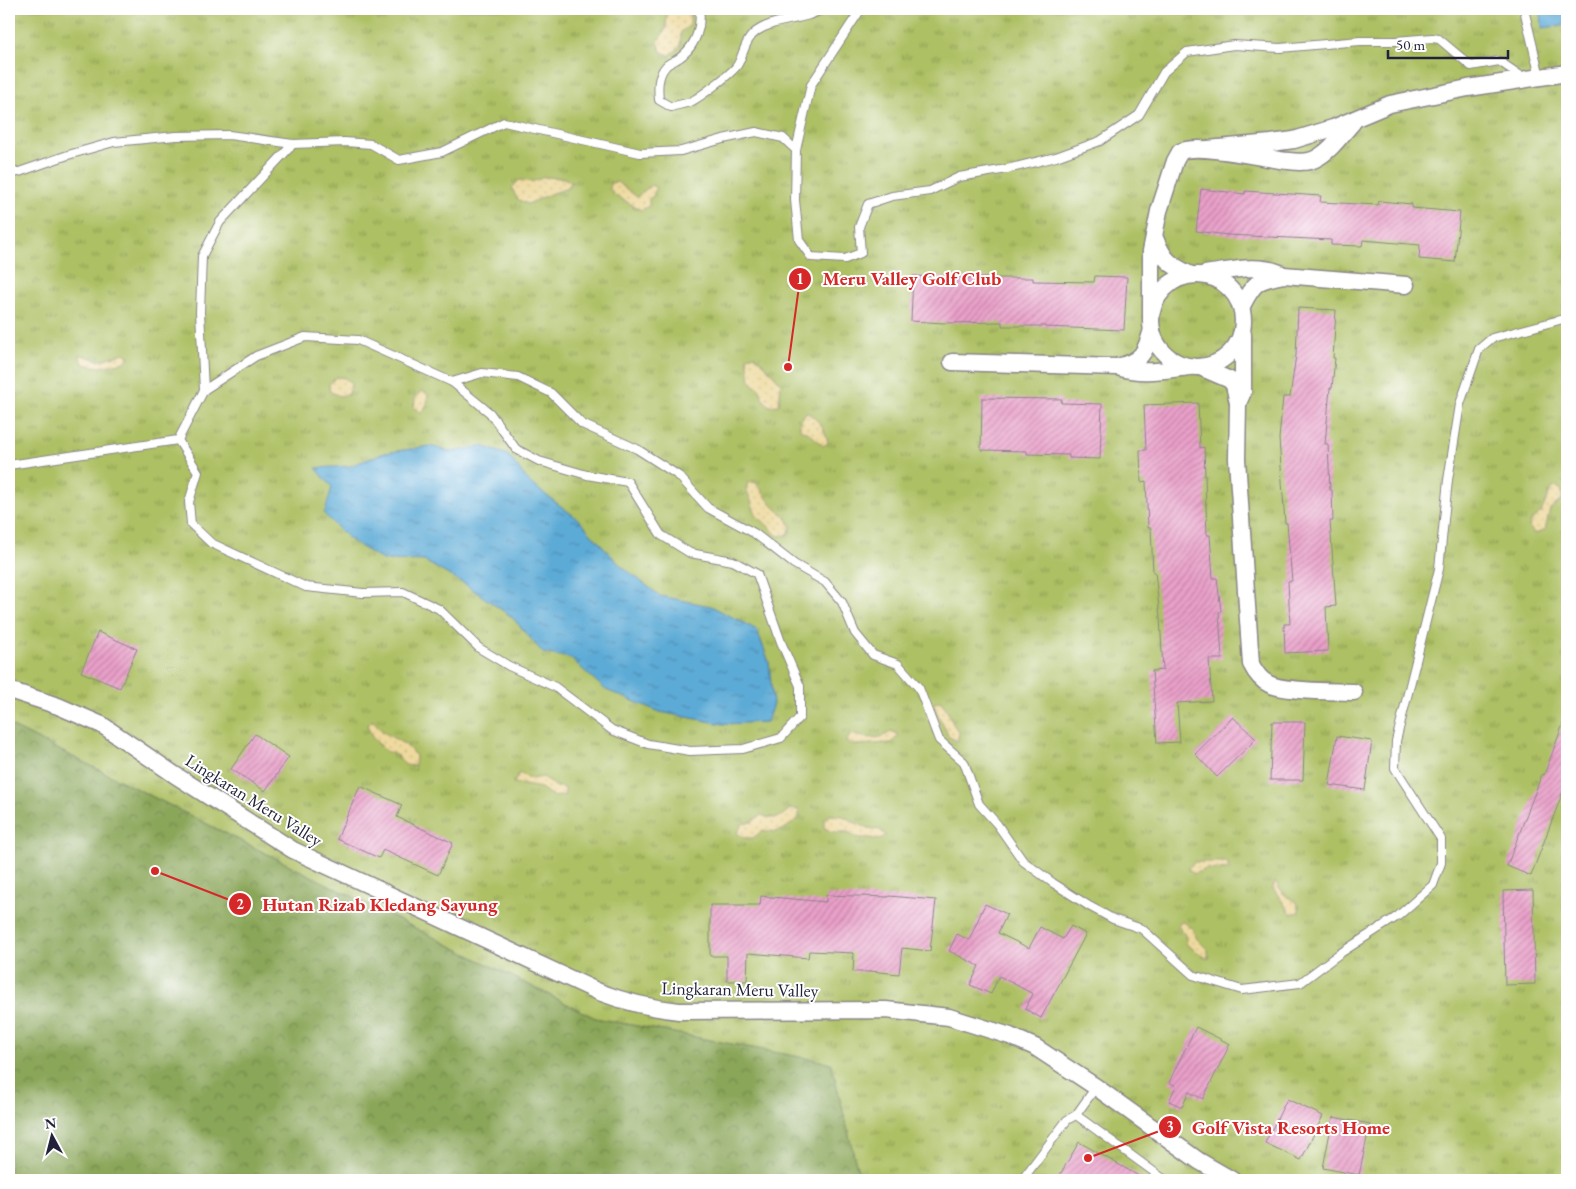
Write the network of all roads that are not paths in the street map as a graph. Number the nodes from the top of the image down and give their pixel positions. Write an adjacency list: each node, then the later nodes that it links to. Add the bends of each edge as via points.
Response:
1 (699, 9): 2 (lane, via 696,39 683,55 665,67 658,82 659,100 671,106 690,102 738,66 746,44 756,31)
2 (822, 9)
3 (861, 9): 10 (lane, via 811,85)
4 (1524, 9): 6 (lane)
5 (1567, 73): 6 (street)
6 (1533, 78): 7 (street, via 1427,95); 10 (lane, via 1499,60 1471,66 1440,39 1432,38 1280,48 1234,45 1187,52 1164,72 1139,115 1100,141 1056,157 959,177 930,192 892,196 868,204 859,227 861,253 846,259 811,257 799,240 794,200)
7 (1358, 116): 9 (street, via 1294,140); 9 (street, via 1324,154 1311,161 1270,160)
8 (293, 144): 10 (lane, via 371,144 399,160 442,152 504,122 640,154 681,151 756,132 783,138); 11 (lane, via 229,135 114,142); 24 (lane, via 220,222 202,256 200,312)
9 (1208, 149): 12 (street, via 1189,148 1177,155)
10 (796, 150)
11 (9, 173)
12 (1154, 236): 13 (street, via 1160,251 1171,264); 18 (street)
13 (1197, 274): 14 (street, via 1248,268 1272,270); 16 (street, via 1227,284); 18 (street, via 1174,281 1159,294)
14 (1284, 275): 15 (street); 16 (street, via 1254,284)
15 (1406, 285)
16 (1242, 306): 19 (street)
17 (1567, 318): 23 (lane, via 1492,338 1479,349 1460,404 1439,569 1396,741 1395,768 1441,839 1441,863 1433,885 1398,916 1300,983 1242,990 1193,975 1142,929 1089,906 1023,862 979,804 964,762 939,740 918,688 898,664 873,655 856,633 842,602 825,582 794,564 754,533 708,508 679,476 637,449 582,424 551,393 518,376 482,373)
18 (1151, 324): 21 (street, via 1142,356); 22 (street, via 1155,341 1162,351 1180,364)
19 (1243, 328): 22 (street, via 1240,340 1228,355 1212,364); 25 (street, via 1243,392)
20 (952, 362): 21 (street)
21 (1117, 367): 22 (street, via 1146,372)
22 (1196, 367): 25 (street, via 1230,380)
23 (452, 382): 24 (lane, via 358,340 305,337 256,356); 26 (lane, via 490,414 516,449 539,461 587,475 628,482 661,535 690,552 733,561 758,574 800,686 800,717 781,738 743,748 690,751 648,744 612,730 555,687 509,666 480,648 439,609 403,592 363,593 306,587 211,543 191,524 189,502 198,472)
24 (204, 390): 26 (lane)
25 (1238, 403): 29 (street, via 1237,459 1251,664 1261,679 1275,686)
26 (178, 440): 27 (lane)
27 (9, 465)
28 (9, 690): 30 (street, Lingkaran Meru Valley, via 102,725 264,833 301,854 624,1002 679,1011 886,1010 949,1017 1035,1047)
29 (1354, 692)
30 (1096, 1087): 31 (lane); 34 (street, Lingkaran Meru Valley, via 1199,1161)
31 (1076, 1115): 32 (lane, via 1067,1120); 33 (lane)
32 (1022, 1180)
33 (1165, 1180)
34 (1232, 1180)

